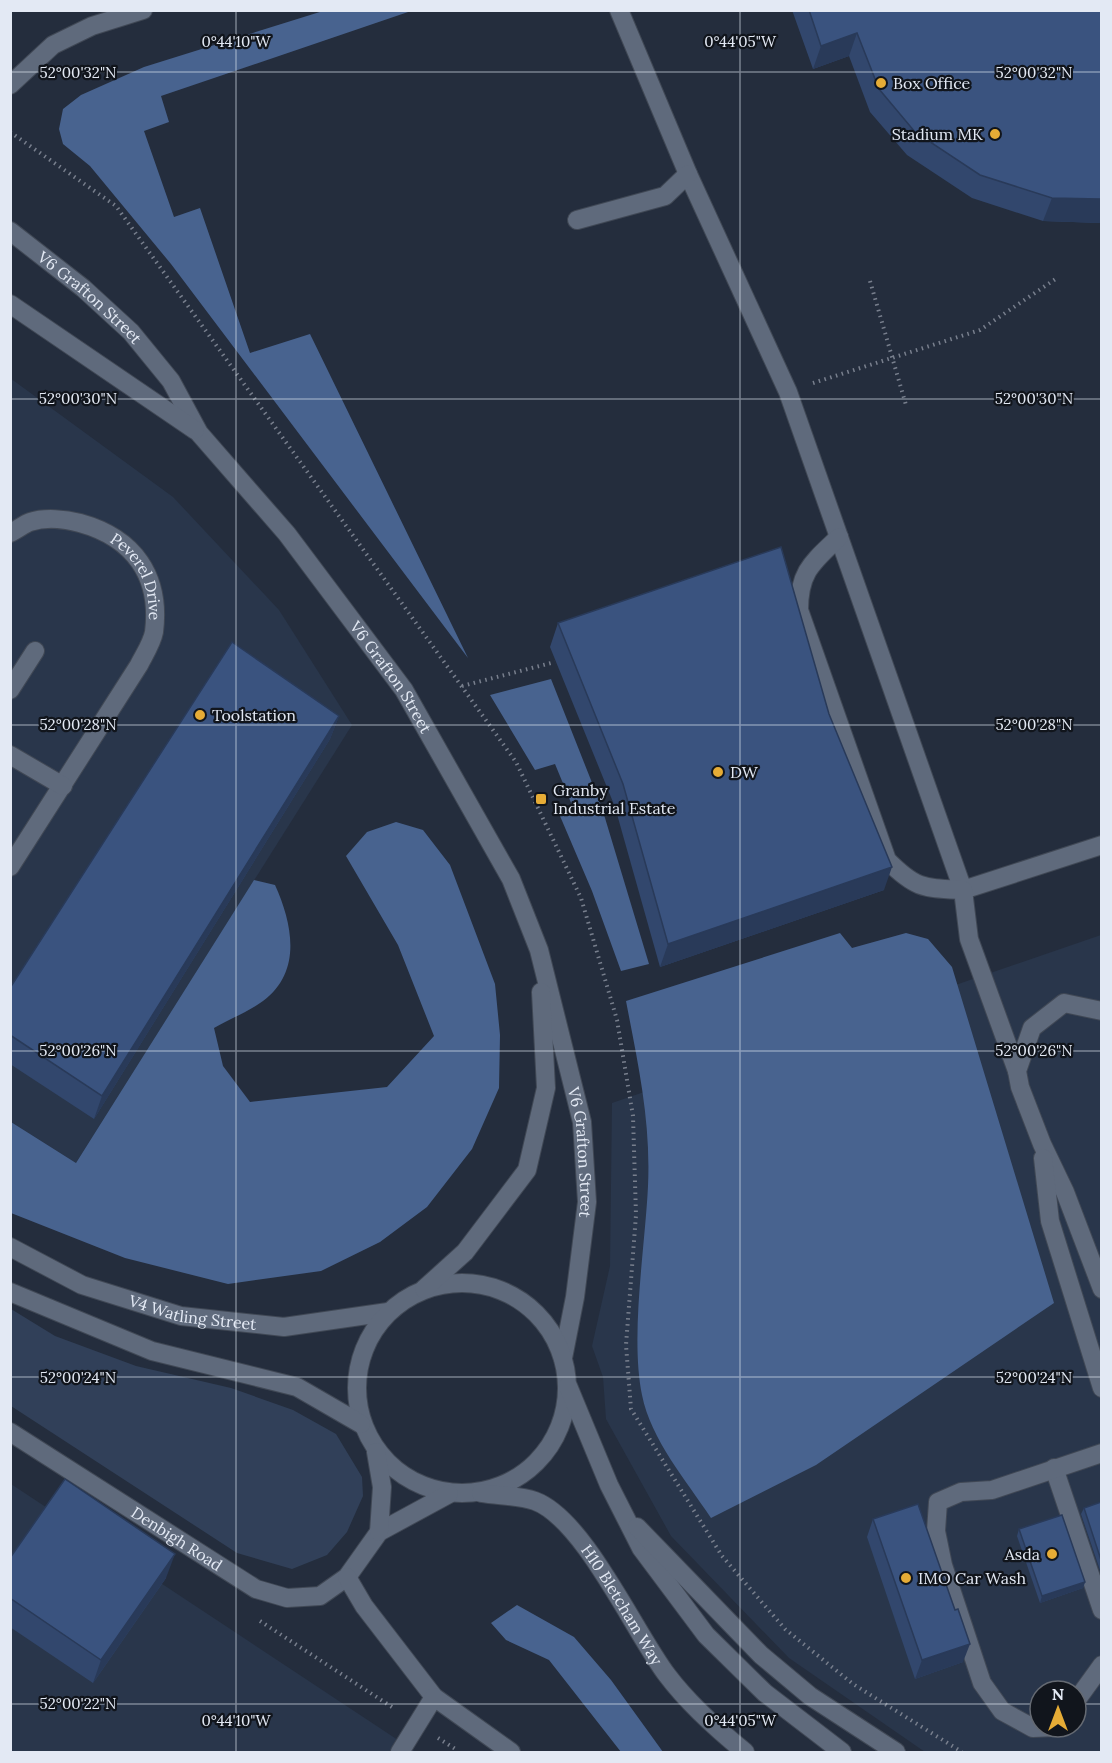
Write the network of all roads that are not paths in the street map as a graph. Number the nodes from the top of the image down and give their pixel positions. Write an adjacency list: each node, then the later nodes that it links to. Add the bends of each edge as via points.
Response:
1 (143, 10): 3 (street, via 92,26 53,45)
2 (619, 10): 4 (street)
3 (10, 85)
4 (688, 174): 5 (street, via 665,196); 10 (street, via 788,392)
5 (577, 220)
6 (12, 227): 8 (street, V6 Grafton Street, via 131,332 171,381)
7 (10, 303): 8 (street, V6 Grafton Street)
8 (199, 433): 18 (street, V6 Grafton Street, via 286,534 404,690 511,879)
9 (10, 533): 14 (street, Peverel Drive, via 31,522 64,519 100,529 127,545 147,572 155,606 153,635 139,665)
10 (839, 537): 17 (street); 17 (street, via 806,569 799,589 802,621 887,860 906,879 924,888)
11 (35, 651): 12 (street)
12 (10, 690)
13 (10, 755): 14 (street)
14 (63, 786): 16 (street, Peverel Drive)
15 (1101, 845): 17 (street)
16 (10, 867)
17 (963, 890): 20 (street, via 969,939)
18 (539, 950): 24 (street, V6 Grafton Street, via 546,1088 527,1170 465,1252); 27 (street, V6 Grafton Street, via 582,1122 587,1202)
19 (1101, 1011): 20 (street, via 1064,1003 1032,1028)
20 (1017, 1071): 21 (street)
21 (1042, 1144): 23 (street, via 1065,1192); 29 (street, via 1050,1221)
22 (10, 1247): 26 (street, V4 Watling Street, via 82,1285 181,1316 284,1327)
23 (1101, 1289)
24 (422, 1290): 26 (street); 27 (street, via 457,1283 491,1287 523,1302 548,1327)
25 (10, 1292): 30 (street, via 152,1351 297,1387)
26 (388, 1312): 30 (street, via 365,1345 355,1384)
27 (563, 1358): 28 (street)
28 (568, 1386): 35 (street, via 562,1423 543,1456 514,1480); 37 (street)
29 (1101, 1388)
30 (361, 1424): 32 (street)
31 (12, 1436): 39 (street, Denbigh Road, via 256,1589 286,1598 320,1596)
32 (376, 1452): 36 (street, via 408,1480); 38 (street, via 382,1486)
33 (1101, 1453): 34 (street)
34 (1054, 1468): 40 (street); 44 (street, via 992,1490 962,1492 938,1502 936,1531 943,1565 982,1683 1002,1712)
35 (479, 1493): 36 (street); 47 (street, H10 Bletcham Way, via 536,1501 567,1524 667,1676 724,1736)
36 (449, 1494): 38 (street, Denbigh Road)
37 (624, 1515): 48 (street, via 641,1548 706,1635 765,1693); 49 (street, via 761,1654 810,1696)
38 (379, 1532): 39 (street, Denbigh Road)
39 (347, 1577): 43 (street, via 364,1606)
40 (1101, 1610)
41 (1101, 1665): 42 (street)
42 (1088, 1684)
43 (434, 1697): 45 (street); 46 (street)
44 (1028, 1725)
45 (400, 1752)
46 (511, 1752)
47 (745, 1752)
48 (842, 1752)
49 (896, 1752)

